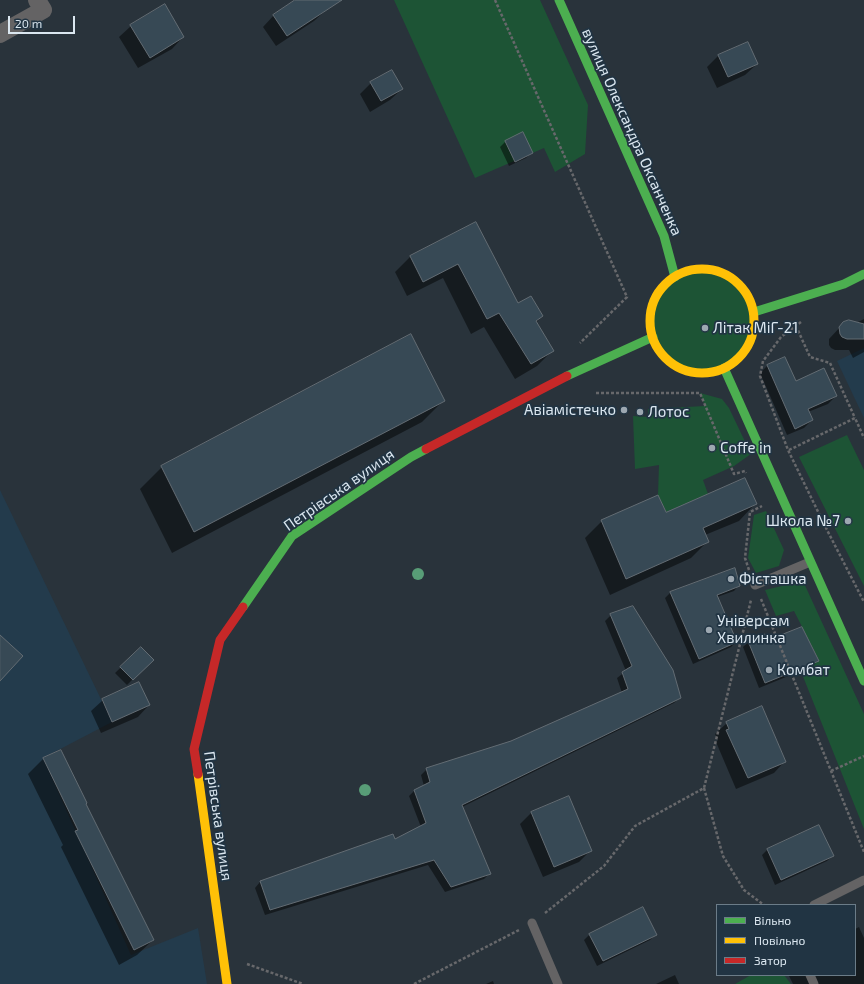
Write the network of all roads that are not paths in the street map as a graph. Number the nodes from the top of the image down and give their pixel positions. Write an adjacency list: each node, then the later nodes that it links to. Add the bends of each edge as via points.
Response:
1 (37, 0): 3 (street, via 43,10)
2 (559, 0): 5 (street, вулиця Олександра Оксанченка, via 664,236)
3 (0, 34)
4 (864, 274): 6 (street, via 844,284)
5 (674, 277): 6 (street, via 690,270 707,269 723,273 737,282 748,296); 7 (street, via 662,288 653,303 650,320)
6 (754, 312): 8 (street, via 754,328 749,345 738,359)
7 (653, 337): 8 (street, via 661,353 674,365 690,372 707,373); 15 (street, Петрівська вулиця, via 582,368 411,457 292,536 220,640 194,749)
8 (724, 368): 9 (street)
9 (810, 562): 10 (lane); 11 (street)
10 (755, 585)
11 (864, 681)
12 (864, 880): 13 (lane)
13 (816, 904)
14 (532, 923): 16 (lane)
15 (227, 984)
16 (558, 984)

